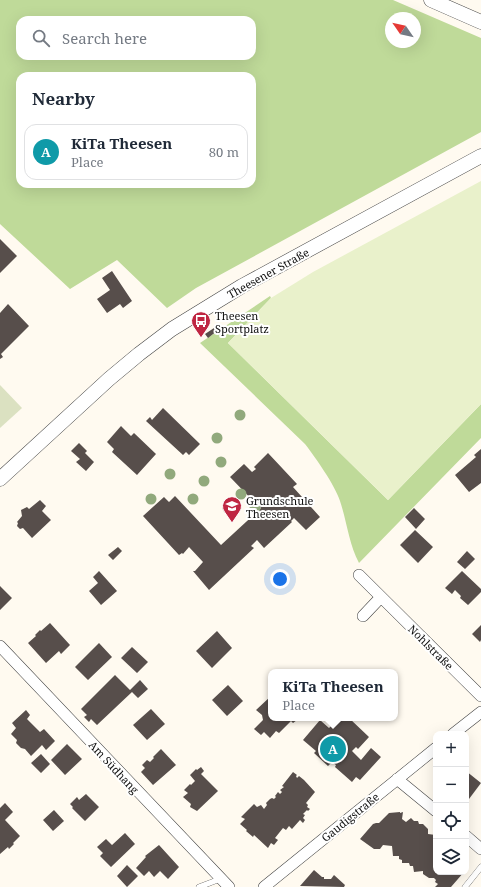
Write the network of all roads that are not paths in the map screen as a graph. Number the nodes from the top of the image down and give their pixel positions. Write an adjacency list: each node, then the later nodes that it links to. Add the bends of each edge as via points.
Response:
1 (431, 0): 2 (street)
2 (481, 22)
3 (481, 156): 4 (street, Theesener Straße, via 242,286 172,329 108,379)
4 (0, 479)
5 (359, 575): 6 (street, Nohlstraße)
6 (381, 598): 7 (street); 9 (street, Nohlstraße)
7 (363, 616)
8 (0, 646): 18 (street, Am Südhang)
9 (481, 696)
10 (481, 712): 11 (street)
11 (457, 731)
12 (433, 750): 13 (street, Gaudigstraße)
13 (397, 779): 14 (street); 21 (street, Gaudigstraße)
14 (433, 809)
15 (469, 839): 16 (street)
16 (481, 849)
17 (481, 867): 22 (lane)
18 (220, 879): 19 (lane); 20 (street, Am Südhang)
19 (199, 887)
20 (229, 887)
21 (264, 887)
22 (465, 887)

